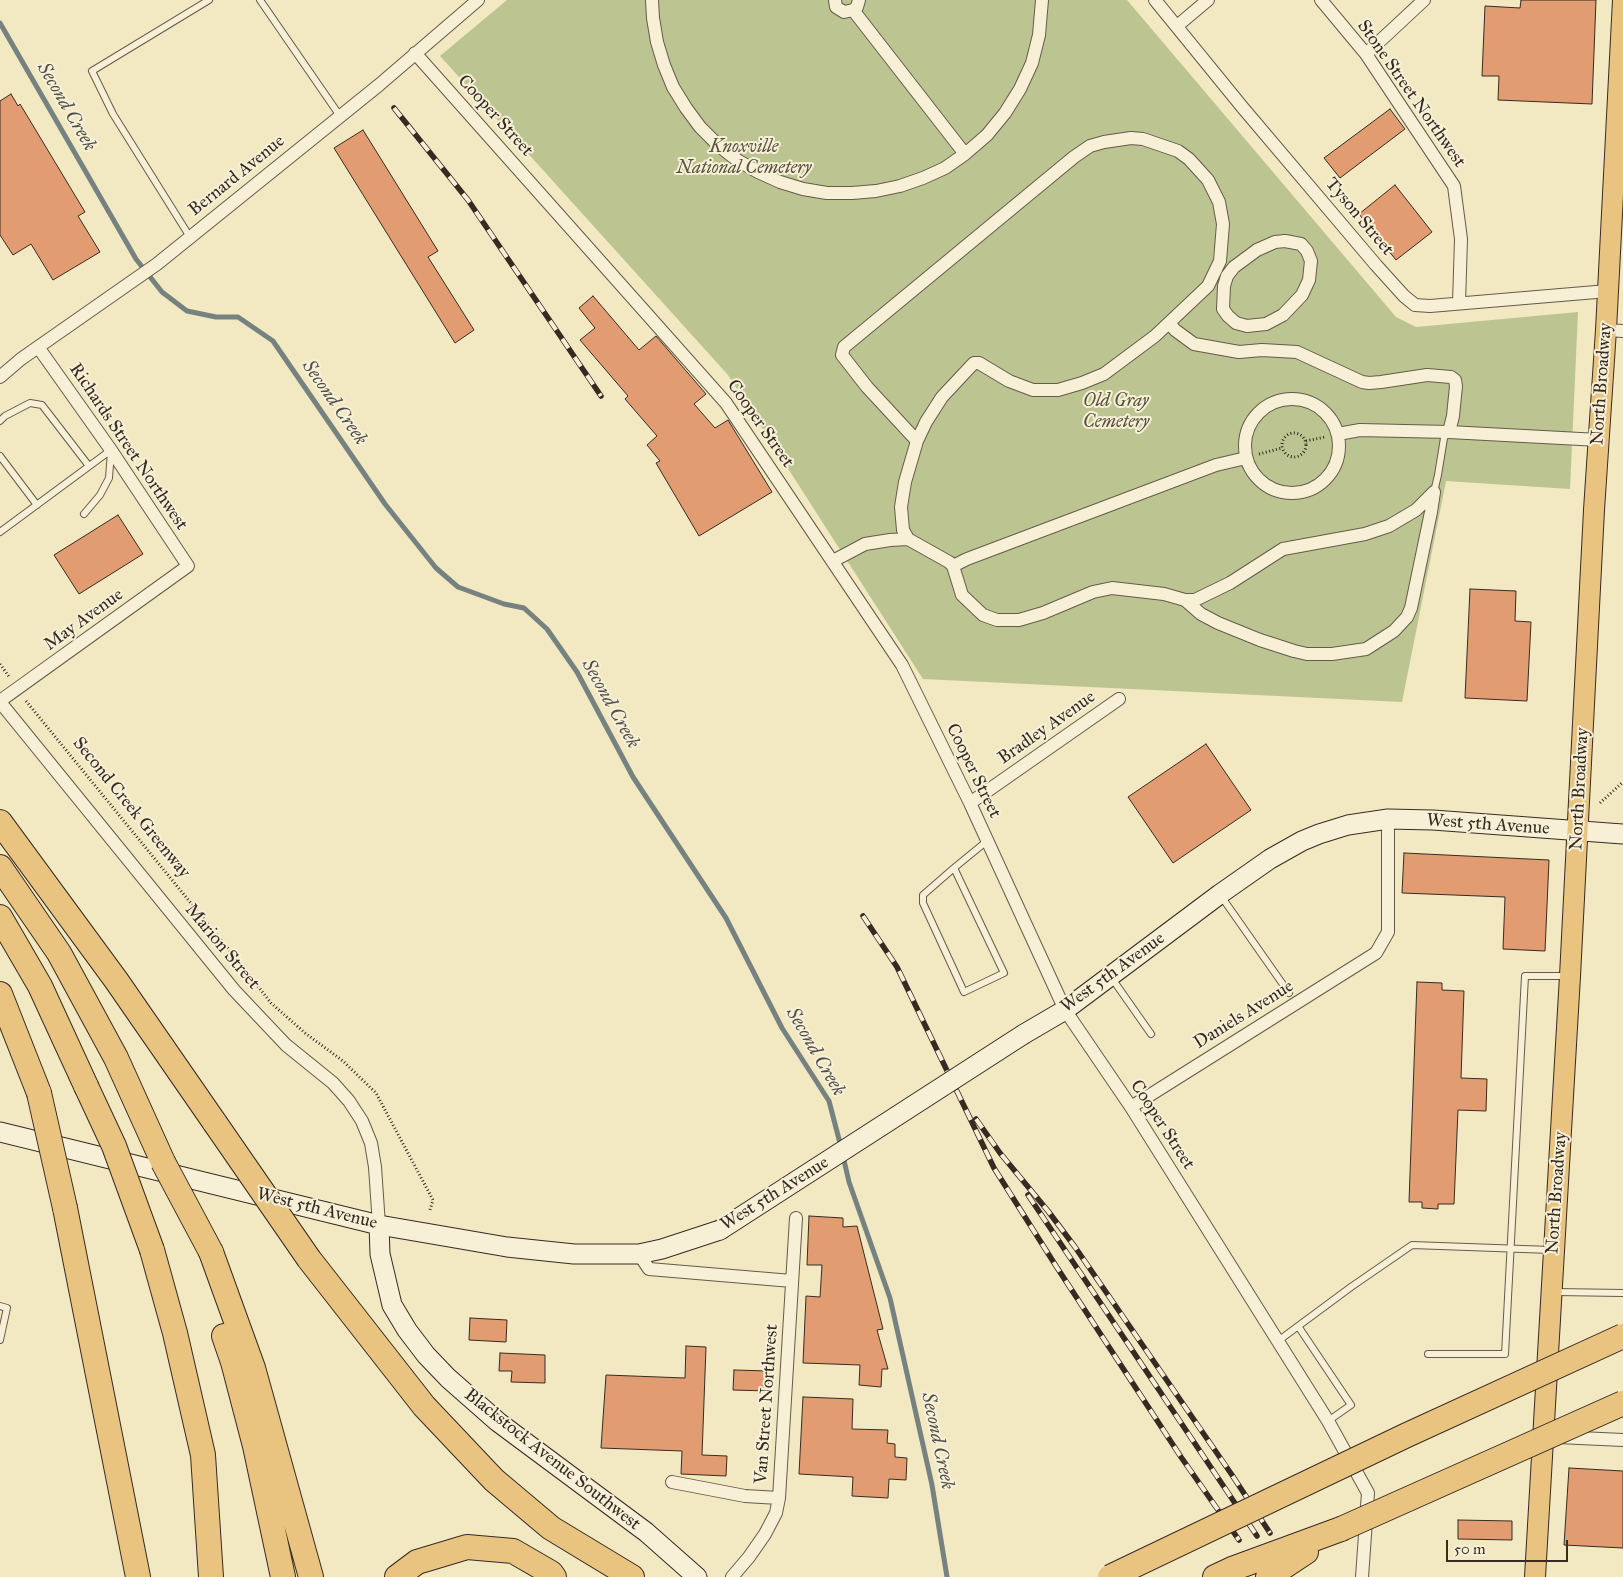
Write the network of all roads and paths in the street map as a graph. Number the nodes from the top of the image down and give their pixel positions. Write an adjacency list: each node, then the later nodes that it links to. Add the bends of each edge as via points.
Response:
1 (208, 0): 18 (lane, via 92,71 112,114)
2 (260, 0): 16 (lane)
3 (478, 0): 14 (street, Bernard Avenue)
4 (652, 0): 17 (street, via 654,26 673,87 700,127 737,160 758,172 803,189 852,194 907,184 945,168)
5 (835, 0): 12 (street, via 836,7 844,12)
6 (1042, 0): 17 (street, via 1039,35 1032,63 1020,89 1005,113)
7 (1155, 0): 13 (street, Tyson Street)
8 (1208, 0): 13 (street)
9 (1321, 0): 15 (street, Stone Street Northwest)
10 (1424, 0): 15 (street)
11 (1622, 0): 20 (main road, North Broadway)
12 (856, 5): 17 (street)
13 (1177, 26): 21 (street, Tyson Street, via 1404,296 1416,305)
14 (415, 53): 16 (street, Bernard Avenue); 42 (street, Cooper Street, via 726,403)
15 (1366, 54): 21 (street, Stone Street Northwest, via 1454,186 1461,239)
16 (340, 116): 18 (street, Bernard Avenue)
17 (965, 154)
18 (190, 237): 24 (street, Bernard Avenue, via 137,279)
19 (1221, 274): 19 (street, via 1275,242 1301,244 1311,261 1309,280 1302,295 1283,315 1266,324 1247,326 1228,316 1223,309); 22 (street); 30 (street, via 1222,212 1199,168 1178,151 1144,139 1118,139 1090,146 844,348 842,354 867,387)
20 (1608, 291): 21 (street, Tyson Street); 23 (main road, North Broadway)
21 (1459, 304)
22 (1170, 324): 27 (street, via 1194,344 1239,352 1297,352 1362,382 1427,375 1451,377 1456,386); 30 (street, via 1104,374 1058,390 1033,390 974,363 942,397)
23 (1615, 331): 29 (main road, North Broadway)
24 (38, 348): 25 (street, Bernard Avenue); 33 (street, Richards Street Northwest)
25 (3, 372)
26 (0, 421): 36 (lane, via 30,403 42,405)
27 (1449, 432): 28 (street, via 1360,430); 29 (street); 37 (lane, via 1444,438)
28 (1338, 434): 31 (path); 35 (street, via 1322,410 1309,403 1280,401 1267,407 1248,429); 35 (street, via 1336,463 1318,486 1304,492 1275,490 1262,483)
29 (1599, 440): 56 (main road, North Broadway)
30 (917, 441): 41 (street, via 901,507 903,530)
31 (1306, 441): 32 (path, via 1296,433 1288,434); 32 (path, via 1304,453 1297,458 1286,455)
32 (1282, 448): 35 (path)
33 (111, 450): 36 (lane); 39 (lane, via 109,478); 43 (street, Richards Street Northwest)
34 (0, 456): 38 (lane)
35 (1246, 458): 44 (street, via 1216,464)
36 (89, 466): 38 (lane)
37 (1434, 492): 45 (street, via 1416,510 1389,526 1365,534 1284,549 1220,589 1195,600); 45 (street, via 1411,608 1394,631 1366,649 1319,655 1289,649 1218,623)
38 (37, 505): 40 (lane)
39 (84, 514)
40 (0, 532)
41 (908, 539): 42 (street, via 865,544); 44 (street)
42 (833, 562): 52 (street, Cooper Street, via 902,665)
43 (188, 566): 49 (street, May Avenue)
44 (953, 566): 45 (street, via 962,595 983,615 997,620 1032,617 1093,592 1112,588 1164,594)
45 (1185, 600)
46 (0, 664): 47 (path)
47 (12, 680)
48 (1119, 699): 52 (street, Bradley Avenue)
49 (0, 701): 73 (street, Marion Street, via 234,990 286,1045 333,1083 349,1101 371,1143)
50 (26, 701): 71 (path, Second Creek Greenway, via 271,1003 305,1034 344,1061 376,1093 433,1200)
51 (1623, 782): 53 (path)
52 (970, 803): 58 (street, Cooper Street)
53 (1600, 803)
54 (1388, 819): 56 (street, West 5th Avenue); 61 (street, West 5th Avenue, via 1348,825 1302,841); 69 (street, Daniels Avenue, via 1388,932 1376,952)
55 (0, 822): 102 (highway, bridge, via 116,980 309,1259 424,1406 494,1480 551,1528)
56 (1578, 832): 57 (street, West 5th Avenue); 64 (main road, North Broadway)
57 (1623, 834)
58 (987, 841): 60 (lane); 67 (street, Cooper Street)
59 (0, 867): 76 (highway, bridge, via 59,953 116,1058)
60 (954, 868): 60 (lane, via 923,896 923,903 964,992 1004,974)
61 (1220, 894): 63 (street, West 5th Avenue); 65 (lane)
62 (0, 917): 97 (highway, bridge, via 40,986 114,1146 152,1250 203,1455)
63 (1110, 976): 67 (street, West 5th Avenue); 68 (lane)
64 (1570, 976): 74 (lane, via 1524,976); 75 (main road, North Broadway)
65 (1289, 993)
66 (0, 994): 94 (highway, bridge, via 39,1093)
67 (1065, 1010): 69 (street, Cooper Street); 77 (street, West 5th Avenue, bridge, via 720,1230)
68 (1152, 1034)
69 (1131, 1107): 85 (street, Cooper Street)
70 (0, 1132): 73 (street, West 5th Avenue)
71 (430, 1210)
72 (796, 1218): 78 (street, Van Street Northwest)
73 (379, 1225): 77 (street, West 5th Avenue, via 507,1247 598,1255); 103 (street, Blackstock Avenue Southwest, via 380,1254 392,1305 426,1355 498,1422 646,1532)
74 (1512, 1248): 75 (lane); 82 (lane, via 1412,1245); 86 (lane, via 1505,1354)
75 (1553, 1250): 79 (main road, North Broadway)
76 (203, 1252): 98 (highway, via 255,1446); 99 (highway, via 253,1368)
77 (639, 1254): 78 (street, via 649,1269)
78 (792, 1281): 92 (street, Van Street Northwest)
79 (1551, 1292): 80 (lane); 89 (main road, North Broadway)
80 (1623, 1293)
81 (0, 1306): 84 (lane, via 7,1308)
82 (1298, 1326): 85 (lane); 88 (lane, via 1351,1405)
83 (1623, 1336): 105 (highway, bridge)
84 (0, 1340)
85 (1278, 1341): 88 (street, Cooper Street)
86 (1428, 1354)
87 (1623, 1403): 93 (highway, bridge)
88 (1328, 1421): 108 (street, Cooper Street, via 1368,1493)
89 (1543, 1437): 90 (street); 109 (main road, North Broadway)
90 (1623, 1440)
91 (672, 1482): 92 (street, via 746,1496)
92 (779, 1498): 104 (street, Van Street Northwest, via 776,1513 765,1534)
93 (1341, 1529): 106 (highway); 107 (highway)
94 (130, 1537): 95 (highway); 96 (highway)
95 (138, 1577)
96 (144, 1577)
97 (211, 1577)
98 (283, 1577)
99 (311, 1577)
100 (396, 1577): 101 (highway, via 416,1562 467,1547 513,1551)
101 (554, 1577)
102 (632, 1577)
103 (697, 1577)
104 (732, 1577)
105 (1110, 1577)
106 (1215, 1577)
107 (1268, 1577)
108 (1362, 1577)
109 (1535, 1577)

